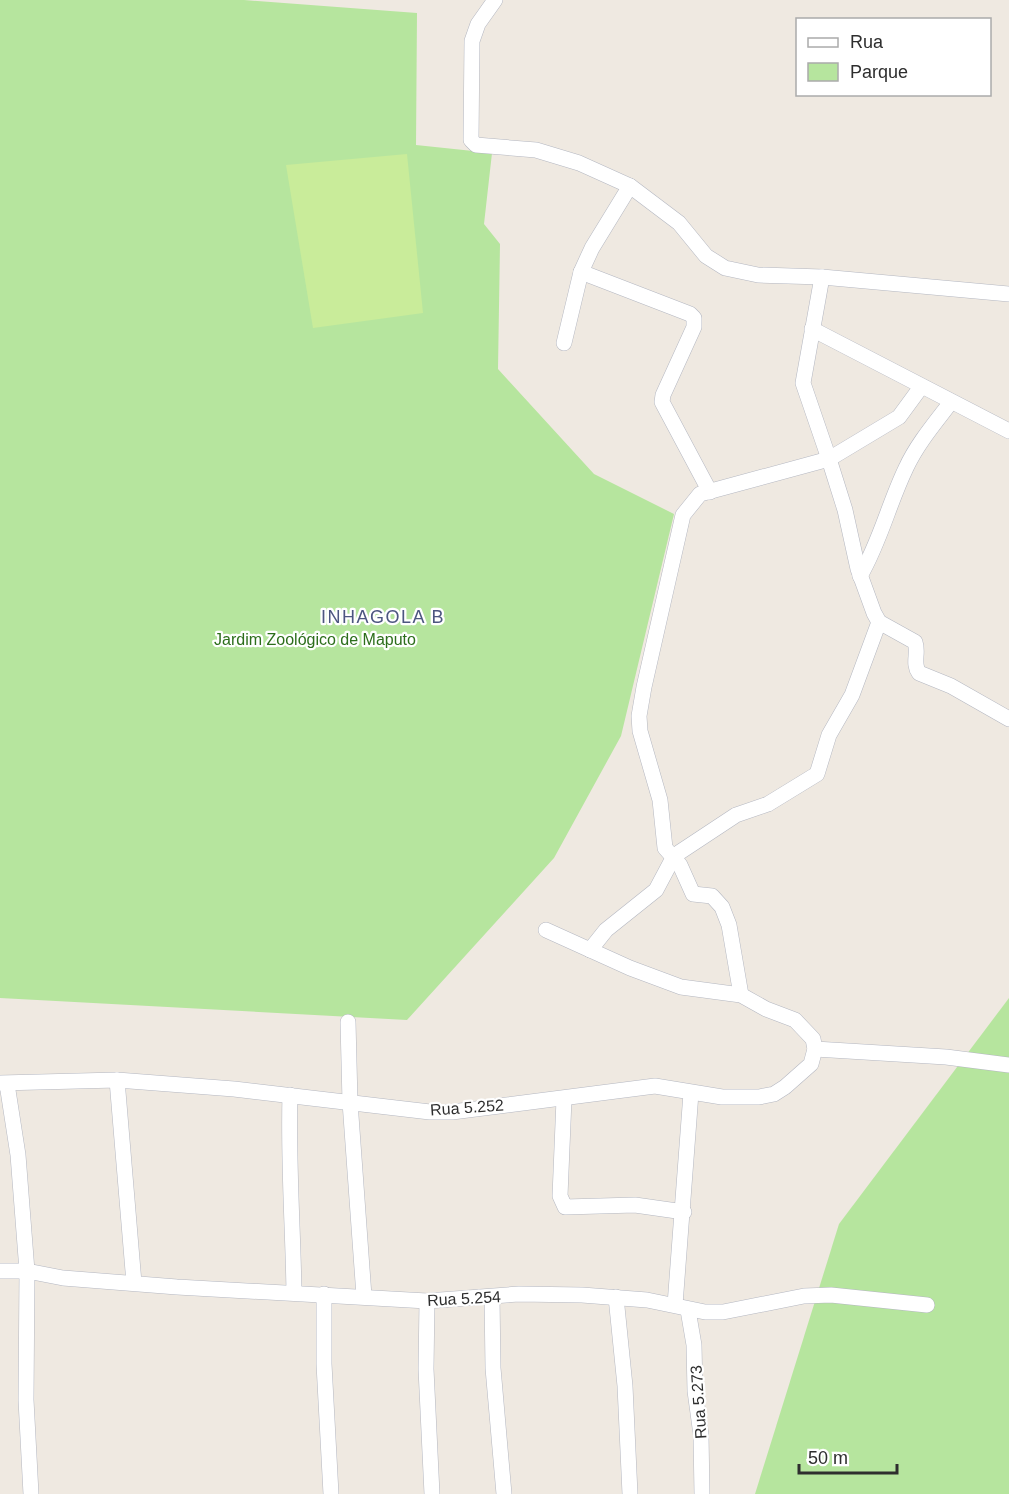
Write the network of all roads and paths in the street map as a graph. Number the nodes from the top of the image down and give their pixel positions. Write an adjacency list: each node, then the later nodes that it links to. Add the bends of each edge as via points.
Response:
1 (495, 0): 2 (street, via 478,24 472,41 471,140 482,146 536,150 579,163)
2 (630, 186): 3 (street); 4 (street, via 679,223 706,256 725,268 758,275)
3 (581, 272): 7 (street); 12 (street, via 694,318 694,327 662,402)
4 (822, 278): 5 (street); 6 (street)
5 (1009, 294)
6 (812, 329): 8 (street); 11 (street, via 803,383)
7 (564, 343)
8 (921, 387): 9 (street); 11 (street, via 899,417)
9 (951, 402): 10 (street); 13 (street, via 906,467)
10 (1009, 431)
11 (829, 459): 12 (street); 13 (street)
12 (710, 492): 16 (street, via 696,498 683,515 639,716 660,800 665,848)
13 (860, 576): 14 (street)
14 (879, 622): 15 (street, via 915,642 919,673); 16 (street, via 852,695 829,735 817,774 768,804 736,814)
15 (1009, 719)
16 (673, 858): 18 (street, via 656,890 606,930); 19 (street, via 693,894 712,896 727,918)
17 (546, 930): 18 (street)
18 (590, 950): 19 (street, via 681,987)
19 (741, 995): 21 (street, via 795,1020 813,1039)
20 (348, 1022): 28 (street)
21 (815, 1049): 22 (street); 25 (street, Rua 5.252, via 811,1064 774,1094 736,1098)
22 (1009, 1065)
23 (117, 1080): 24 (street, Rua 5.252); 26 (street, Rua 5.252); 32 (street)
24 (4, 1084): 31 (street, via 18,1155)
25 (691, 1093): 27 (street, Rua 5.252, via 655,1086); 29 (street, Rua 5.273)
26 (290, 1095): 28 (street, Rua 5.252); 33 (street, via 288,1158)
27 (564, 1099): 28 (street, Rua 5.252, via 452,1112); 29 (street, via 560,1196 565,1207 635,1205)
28 (350, 1102): 35 (street)
29 (684, 1212): 40 (street, Rua 5.273)
30 (0, 1271): 31 (street, Rua 5.254)
31 (27, 1271): 32 (street, Rua 5.254); 41 (street, via 26,1400)
32 (134, 1283): 33 (street, Rua 5.254)
33 (294, 1293): 34 (street, Rua 5.254)
34 (324, 1294): 35 (street, Rua 5.254); 42 (street)
35 (364, 1296): 38 (street, Rua 5.254)
36 (492, 1297): 37 (street, Rua 5.254, via 545,1293); 38 (street, Rua 5.254); 44 (street, via 493,1368)
37 (616, 1297): 40 (street, Rua 5.254); 45 (street)
38 (427, 1301): 43 (street)
39 (927, 1305): 40 (street, Rua 5.254, via 804,1296 723,1312)
40 (681, 1308): 46 (street, Rua 5.273, via 694,1345)
41 (31, 1494)
42 (331, 1494)
43 (432, 1494)
44 (504, 1494)
45 (630, 1494)
46 (702, 1494)

